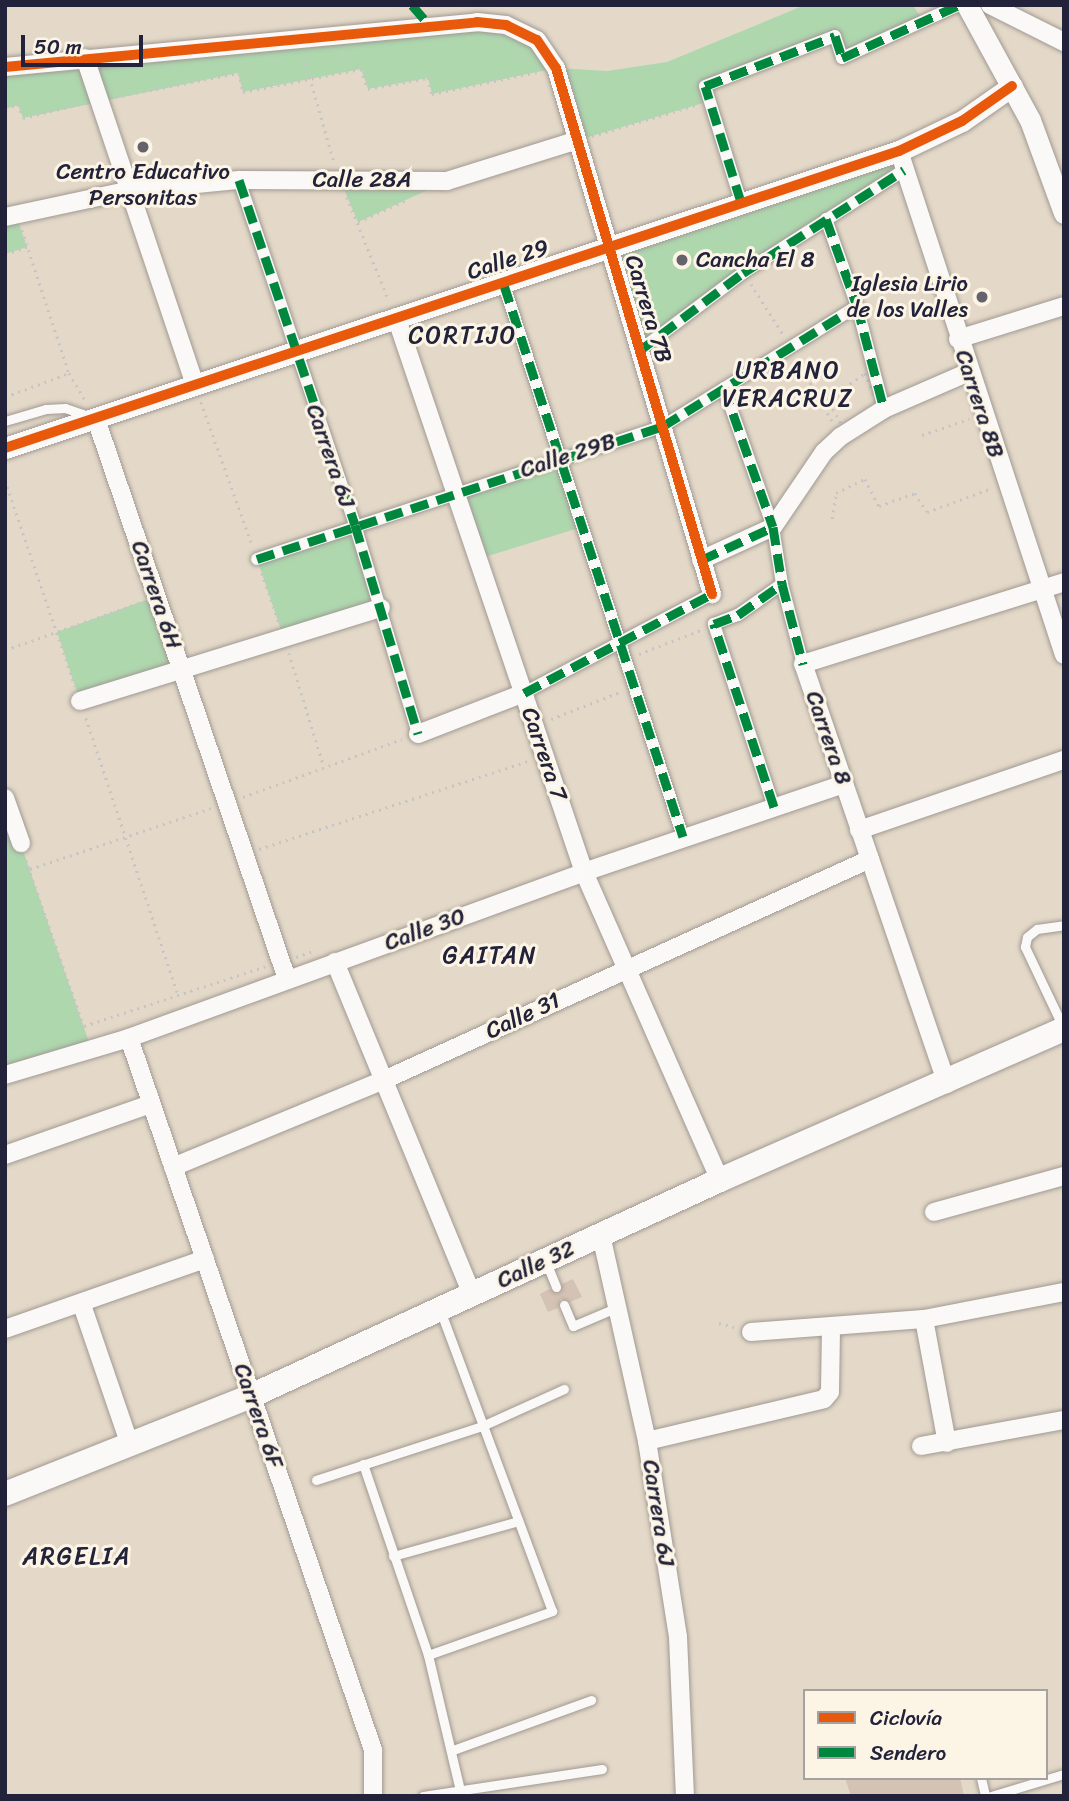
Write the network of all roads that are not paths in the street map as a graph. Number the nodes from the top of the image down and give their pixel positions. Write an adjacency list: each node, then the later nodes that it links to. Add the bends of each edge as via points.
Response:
1 (959, 5): 12 (street, via 842,58 835,36 705,86)
2 (967, 5): 7 (street)
3 (990, 5): 4 (street)
4 (1064, 42)
5 (85, 58): 6 (street); 8 (street, Carrera 7B, via 477,22 506,25 537,40 556,68); 11 (street)
6 (5, 67)
7 (1012, 86): 9 (street, Calle 29); 13 (street, via 1030,120)
8 (575, 141): 10 (street, Calle 28A, via 447,181); 16 (street, Carrera 7B)
9 (901, 160): 12 (street, Calle 29); 15 (street); 21 (street, Carrera 8B)
10 (239, 180): 11 (street, Calle 28A); 22 (street, Carrera 6J)
11 (126, 191): 14 (street, Calle 28A); 25 (street)
12 (741, 202): 16 (street, Calle 29)
13 (1064, 214)
14 (11, 216)
15 (826, 219): 18 (street); 23 (street, via 743,273)
16 (607, 249): 17 (street, Calle 29); 23 (street, Carrera 7B)
17 (504, 285): 20 (street, Calle 29); 32 (street)
18 (857, 306): 26 (street, Calle 29B); 27 (street)
19 (1064, 306): 21 (street)
20 (396, 317): 22 (street, Calle 29); 33 (street, Carrera 7)
21 (958, 339): 24 (street, Carrera 8B)
22 (292, 349): 25 (street, Calle 29); 34 (street, Carrera 6J)
23 (639, 351): 30 (street, Carrera 7B)
24 (969, 375): 27 (street); 40 (street, Carrera 8B)
25 (194, 382): 28 (street, Calle 29)
26 (724, 388): 30 (street, Calle 29B); 35 (street, Carrera 8)
27 (881, 408): 35 (street, via 824,452)
28 (96, 419): 29 (lane, via 56,409); 31 (street, Calle 29); 46 (street, Carrera 6H)
29 (5, 421)
30 (663, 426): 32 (street, Calle 29B); 37 (street, Carrera 7B)
31 (5, 448)
32 (563, 457): 33 (street, Calle 29B); 43 (street)
33 (456, 494): 34 (street, Calle 29B); 47 (street, Carrera 7)
34 (355, 525): 36 (street, Calle 29B); 42 (street, Carrera 6J)
35 (773, 527): 37 (street); 39 (street, Carrera 8)
36 (257, 559)
37 (701, 560): 41 (street, Carrera 7B)
38 (1064, 582): 40 (street)
39 (782, 584): 45 (street, Carrera 8); 53 (street, via 738,615 714,624)
40 (1042, 589): 44 (street, Carrera 8B); 45 (street)
41 (712, 594): 43 (street)
42 (381, 608): 46 (street); 49 (street, Carrera 6J)
43 (618, 641): 47 (street); 55 (street)
44 (1064, 655)
45 (803, 664): 51 (street, Carrera 8)
46 (182, 670): 48 (street); 62 (street, Carrera 6H)
47 (525, 697): 49 (street); 58 (street, Carrera 7)
48 (80, 701)
49 (418, 734)
50 (1064, 760): 54 (street)
51 (844, 784): 53 (street, Calle 30); 54 (street, Carrera 8)
52 (5, 798): 56 (street)
53 (774, 807): 55 (street, Calle 30)
54 (859, 830): 57 (street, Carrera 8)
55 (683, 837): 58 (street, Calle 30)
56 (21, 843)
57 (870, 859): 61 (street, Calle 31); 67 (street, Carrera 8)
58 (584, 872): 60 (street, Calle 30); 61 (street, Carrera 7)
59 (1064, 925): 63 (lane, via 1037,929 1027,937 1025,947)
60 (335, 962): 62 (street, Calle 30); 66 (street)
61 (627, 968): 66 (street, Calle 31); 72 (street, Carrera 7)
62 (288, 979): 64 (street, Calle 30)
63 (1064, 1029): 67 (main road, Calle 32)
64 (129, 1038): 65 (street, Calle 30); 68 (street, Carrera 6F)
65 (5, 1075)
66 (384, 1080): 70 (street, Calle 31); 79 (street)
67 (947, 1084): 72 (main road, Calle 32)
68 (151, 1104): 69 (street); 70 (street, Carrera 6F)
69 (5, 1155)
70 (173, 1167): 75 (street, Carrera 6F)
71 (1064, 1176): 73 (street)
72 (720, 1180): 74 (main road, Calle 32)
73 (934, 1212)
74 (601, 1235): 76 (main road, Calle 32); 82 (street, Carrera 6J)
75 (205, 1259): 80 (street); 89 (street, Carrera 6F)
76 (545, 1260): 77 (lane); 79 (main road, Calle 32)
77 (556, 1287)
78 (1064, 1292): 84 (street)
79 (472, 1294): 83 (main road, Calle 32)
80 (82, 1305): 85 (street); 93 (street)
81 (564, 1305): 82 (lane, via 573,1326)
82 (618, 1307): 92 (street, Carrera 6J)
83 (440, 1310): 89 (main road, Calle 32); 91 (lane)
84 (924, 1319): 86 (street); 94 (street)
85 (5, 1329)
86 (831, 1329): 87 (street); 92 (street, via 830,1392 824,1399)
87 (751, 1332)
88 (564, 1389): 91 (lane)
89 (251, 1396): 93 (main road, Calle 32); 107 (street, Carrera 6F, via 373,1750)
90 (1064, 1420): 94 (street)
91 (482, 1426): 96 (lane); 99 (lane)
92 (647, 1441): 109 (street, Carrera 6J, via 678,1637)
93 (129, 1442): 98 (main road, Calle 32)
94 (947, 1443): 95 (street)
95 (921, 1446)
96 (363, 1464): 97 (lane); 100 (lane)
97 (316, 1479)
98 (6, 1492)
99 (518, 1521): 100 (lane); 101 (lane, via 552,1611)
100 (393, 1556): 101 (lane)
101 (428, 1655): 103 (lane)
102 (591, 1700): 103 (lane)
103 (453, 1750): 106 (lane)
104 (602, 1769): 106 (lane)
105 (1042, 1780): 110 (lane)
106 (460, 1790): 108 (lane)
107 (373, 1796)
108 (423, 1796)
109 (684, 1796)
110 (991, 1796)

